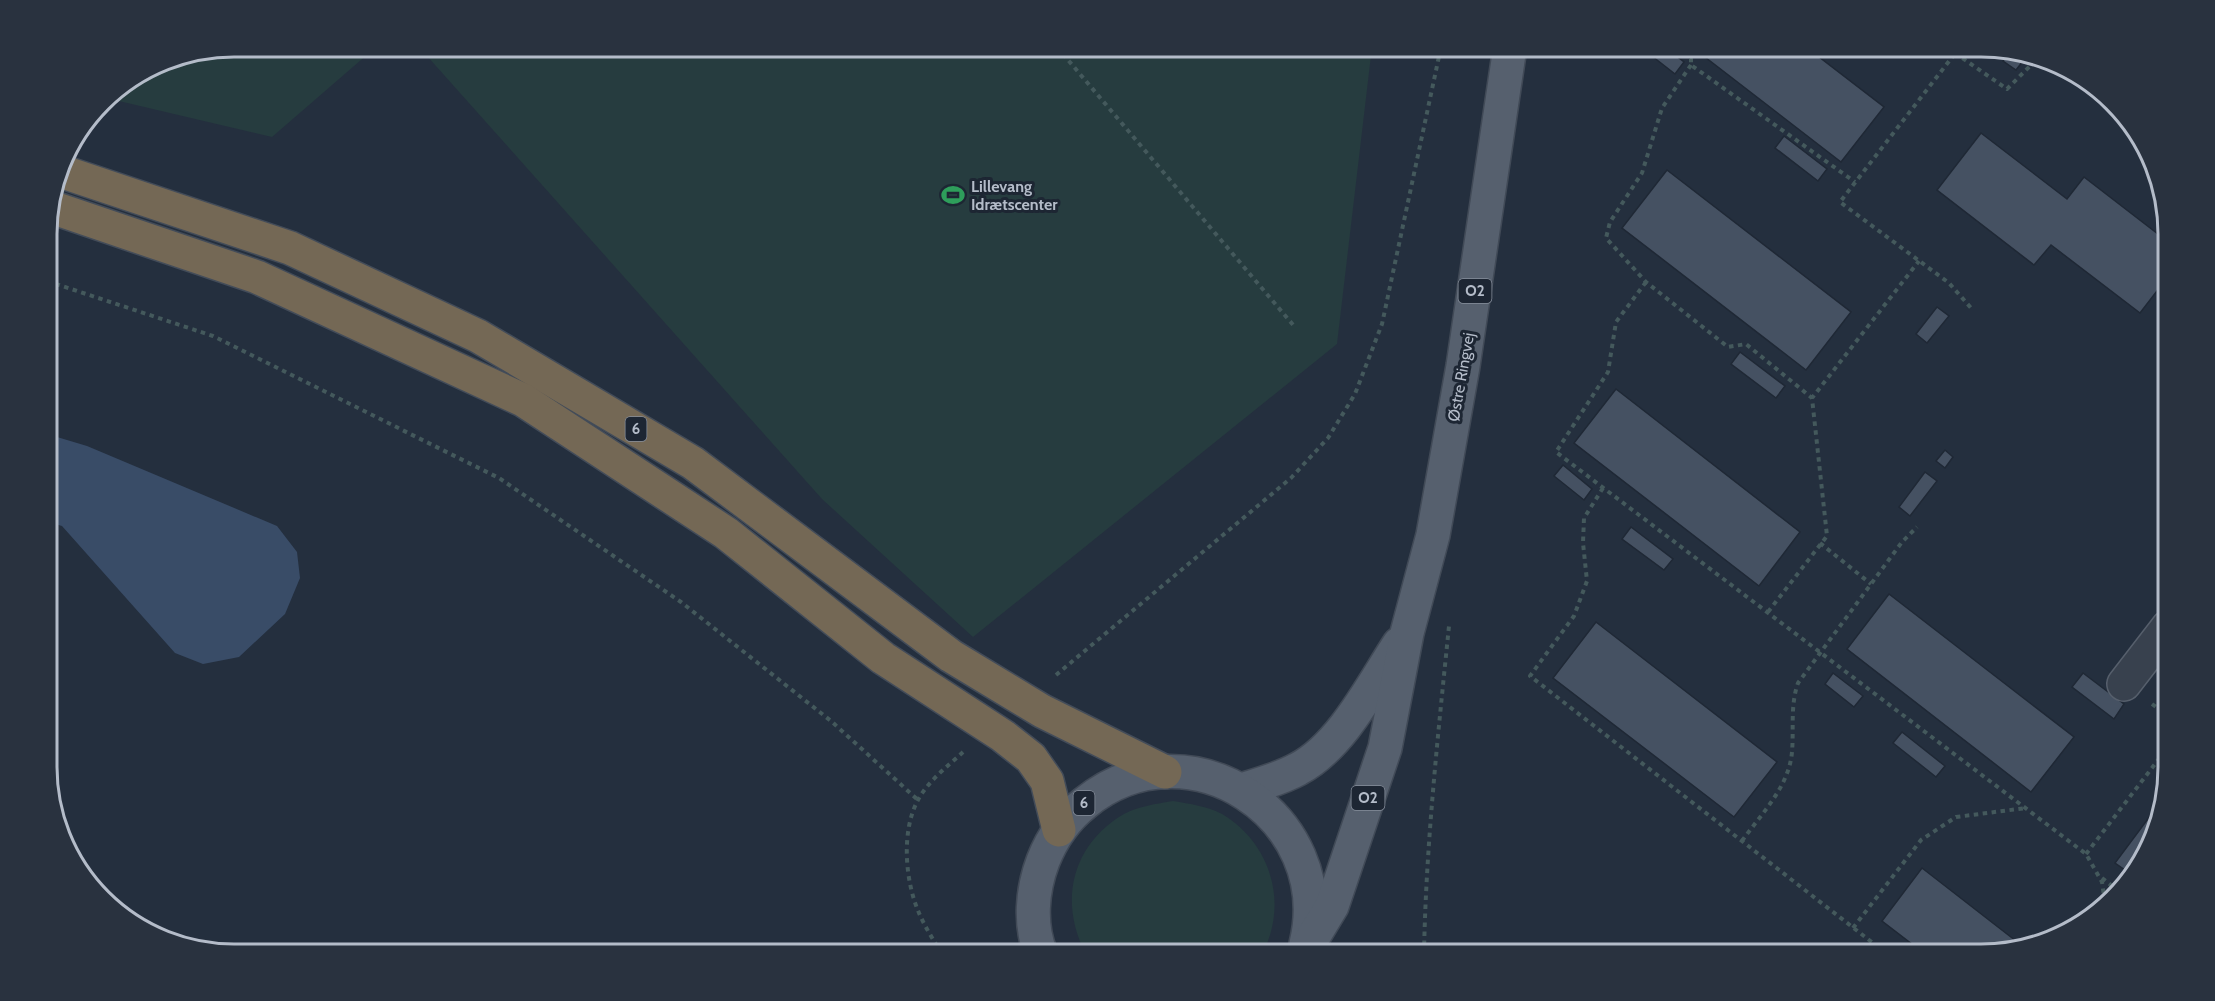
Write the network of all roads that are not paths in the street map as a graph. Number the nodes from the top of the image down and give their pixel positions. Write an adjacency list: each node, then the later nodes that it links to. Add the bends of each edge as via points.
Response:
1 (1509, 57): 4 (main road, Østre Ringvej / O2, via 1459,388 1433,535)
2 (68, 174): 7 (highway, 6, via 290,248 478,336 693,463 951,656 1042,711)
3 (59, 210): 9 (highway, 6, via 257,277 523,400 726,533 883,658 1031,758 1047,781)
4 (1407, 633): 8 (main road, Østre Ringvej / O2, via 1322,753 1299,769); 12 (main road, Østre Ringvej / O2, via 1385,748 1332,906)
5 (2158, 640): 6 (lane)
6 (2124, 684)
7 (1165, 772): 8 (main road, 6, via 1192,773); 9 (main road, 6, via 1141,775 1095,795)
8 (1241, 790): 11 (main road, 6, via 1278,820 1302,862 1310,908)
9 (1059, 830): 10 (main road, 6, via 1047,851 1033,899)
10 (1039, 944)
11 (1305, 944)
12 (1309, 944)

